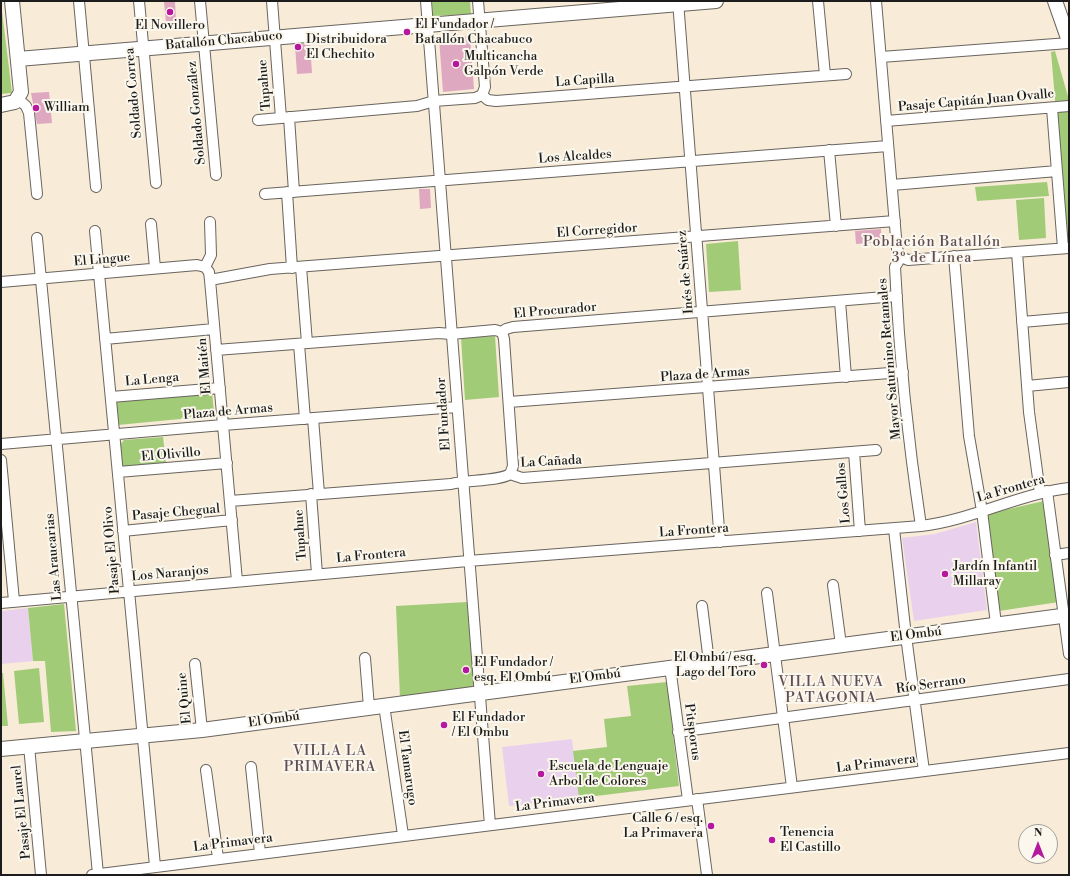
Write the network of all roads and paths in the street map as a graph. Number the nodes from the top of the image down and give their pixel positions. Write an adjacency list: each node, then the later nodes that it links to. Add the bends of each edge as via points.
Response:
1 (12, 1): 21 (street)
2 (79, 1): 19 (street)
3 (139, 1): 18 (street, Soldado Correa)
4 (200, 1): 17 (street, Soldado González)
5 (272, 1): 15 (street, Tupahue)
6 (426, 1): 14 (street, El Fundador)
7 (478, 1): 13 (street)
8 (716, 1): 12 (street, Batallón Chacabuco)
9 (818, 1): 23 (street)
10 (876, 1): 20 (street, Mayor Saturnino Retamales)
11 (1055, 1): 16 (street)
12 (678, 2): 13 (street, Batallón Chacabuco); 24 (street, Inés de Suárez)
13 (479, 20): 14 (street, Batallón Chacabuco); 25 (street, via 485,87)
14 (428, 24): 15 (street, Batallón Chacabuco); 27 (street, El Fundador)
15 (274, 37): 17 (street, Batallón Chacabuco); 31 (street, Tupahue)
16 (1069, 42): 20 (street)
17 (204, 43): 18 (street, Batallón Chacabuco); 38 (street, Soldado González)
18 (143, 48): 19 (street, Batallón Chacabuco); 40 (street, Soldado Correa)
19 (84, 53): 21 (street, Batallón Chacabuco); 42 (street)
20 (881, 57): 33 (street, Mayor Saturnino Retamales)
21 (18, 58): 26 (street, via 22,92)
22 (846, 74): 23 (street, La Capilla)
23 (825, 75): 24 (street, La Capilla)
24 (684, 86): 25 (street, La Capilla, via 496,101 488,100); 36 (street, Inés de Suárez)
25 (482, 95): 27 (street, La Capilla, via 475,98)
26 (18, 99): 28 (street, via 12,104); 44 (street, via 29,113)
27 (434, 101): 31 (street, La Capilla, via 417,106); 39 (street, El Fundador)
28 (1, 105)
29 (1069, 106): 30 (street, Pasaje Capitán Juan Ovalle)
30 (1052, 108): 33 (street, Pasaje Capitán Juan Ovalle); 37 (street)
31 (285, 118): 32 (street, La Capilla); 43 (street, Tupahue)
32 (258, 120)
33 (886, 121): 34 (street, Mayor Saturnino Retamales)
34 (888, 146): 35 (street, Los Alcaldes); 41 (street, Mayor Saturnino Retamales)
35 (829, 150): 36 (street, Los Alcaldes); 49 (street)
36 (690, 161): 39 (street, Los Alcaldes); 51 (street, Inés de Suárez)
37 (1057, 171): 41 (street); 53 (street)
38 (216, 175)
39 (439, 180): 43 (street, Los Alcaldes); 55 (street, El Fundador)
40 (156, 183)
41 (892, 185): 46 (street, Mayor Saturnino Retamales)
42 (96, 187)
43 (290, 192): 45 (street, Los Alcaldes); 60 (street, Tupahue)
44 (37, 194)
45 (265, 194)
46 (895, 221): 49 (street, El Corregidor); 57 (street, Mayor Saturnino Retamales, via 898,252)
47 (210, 222): 58 (street, via 212,255)
48 (151, 224): 59 (street)
49 (836, 226): 51 (street, El Corregidor)
50 (95, 231): 61 (street, Pasaje El Olivo)
51 (696, 237): 55 (street, El Corregidor); 67 (street, Inés de Suárez)
52 (37, 238): 62 (street, Las Araucarias)
53 (1066, 248): 54 (street)
54 (1017, 252): 56 (street); 69 (street)
55 (445, 256): 60 (street, El Corregidor); 72 (street, El Fundador)
56 (954, 256): 57 (street, via 908,260); 102 (street, via 969,428)
57 (901, 257): 65 (street, Mayor Saturnino Retamales, via 895,267)
58 (205, 267): 59 (street, El Lingue, via 200,265); 63 (street, El Maitén)
59 (155, 268): 61 (street, El Lingue)
60 (297, 268): 63 (street, via 257,270); 74 (street, Tupahue)
61 (99, 274): 62 (street, El Lingue); 73 (street, Pasaje El Olivo)
62 (41, 279): 64 (street, El Lingue); 88 (street, Las Araucarias)
63 (210, 280): 70 (street, El Maitén)
64 (1, 282)
65 (897, 296): 66 (street, El Procurador); 76 (street, Mayor Saturnino Retamales)
66 (840, 301): 67 (street, El Procurador); 77 (street)
67 (702, 312): 71 (street, El Procurador, via 513,327); 81 (street, Inés de Suárez)
68 (1069, 318): 69 (street)
69 (1022, 322): 79 (street)
70 (214, 329): 73 (street); 75 (street, El Maitén)
71 (502, 332): 72 (street, El Procurador, via 495,330); 83 (street)
72 (451, 334): 74 (street, El Procurador); 84 (street, El Fundador)
73 (105, 339): 82 (street, Pasaje El Olivo)
74 (303, 343): 75 (street, El Procurador); 85 (street, Tupahue)
75 (216, 350): 80 (street, El Maitén)
76 (903, 372): 77 (street, Plaza de Armas); 104 (street, Mayor Saturnino Retamales)
77 (846, 377): 81 (street, Plaza de Armas)
78 (1069, 382): 79 (street)
79 (1027, 386): 99 (street)
80 (220, 388): 82 (street, La Lenga); 86 (street, El Maitén)
81 (708, 388): 83 (street, Plaza de Armas); 94 (street, Inés de Suárez)
82 (111, 397): 87 (street, Pasaje El Olivo)
83 (509, 402): 96 (street, via 513,466)
84 (457, 407): 85 (street, Plaza de Armas); 97 (street, El Fundador)
85 (309, 418): 86 (street, Plaza de Armas); 100 (street, Tupahue)
86 (223, 425): 87 (street, Plaza de Armas); 93 (street, El Maitén)
87 (114, 434): 88 (street, Plaza de Armas); 95 (street, Pasaje El Olivo)
88 (56, 440): 89 (street, Plaza de Armas); 117 (street, Las Araucarias)
89 (1, 444)
90 (876, 450): 91 (street, La Cañada)
91 (854, 452): 94 (street, La Cañada); 107 (street, Los Gallos)
92 (1, 460): 118 (street)
93 (227, 463): 95 (street, El Olivillo); 101 (street, El Maitén)
94 (714, 463): 96 (street, La Cañada, via 522,478); 108 (street, Inés de Suárez)
95 (118, 472): 106 (street, Pasaje El Olivo)
96 (510, 474): 97 (street, La Cañada)
97 (462, 481): 100 (street, La Cañada, via 451,484); 111 (street, El Fundador)
98 (1069, 488): 99 (street, La Frontera)
99 (1043, 492): 102 (street, La Frontera); 110 (street)
100 (315, 494): 101 (street, La Cañada); 112 (street, Tupahue)
101 (230, 501): 103 (street, El Maitén)
102 (982, 511): 104 (street, La Frontera); 122 (street)
103 (232, 520): 106 (street, Pasaje Chegual); 113 (street, El Maitén)
104 (921, 526): 105 (street, La Frontera)
105 (894, 529): 107 (street, La Frontera); 123 (street)
106 (123, 531): 115 (street, Pasaje El Olivo)
107 (860, 531): 108 (street, La Frontera)
108 (720, 542): 111 (street, La Frontera)
109 (1069, 553): 110 (street)
110 (1055, 555): 121 (street)
111 (468, 561): 112 (street, La Frontera); 132 (street, El Fundador)
112 (317, 574): 113 (street, Los Naranjos)
113 (237, 582): 115 (street, Los Naranjos)
114 (833, 585): 124 (street)
115 (129, 591): 117 (street, Los Naranjos); 139 (street, Pasaje El Olivo)
116 (768, 593): 125 (street)
117 (71, 596): 118 (street, Los Naranjos); 140 (street, Las Araucarias)
118 (14, 601): 119 (street, Los Naranjos)
119 (1, 602)
120 (702, 606): 128 (street)
121 (1066, 615): 122 (street, El Ombú); 126 (street)
122 (996, 624): 123 (street, El Ombú)
123 (906, 636): 124 (street, El Ombú); 133 (street)
124 (841, 645): 125 (street, El Ombú)
125 (775, 653): 128 (street, El Ombú); 136 (street)
126 (1069, 654)
127 (365, 658): 135 (street)
128 (709, 662): 130 (street, El Ombú)
129 (194, 664): 137 (street, El Quine)
130 (670, 667): 132 (street, El Ombú); 138 (street, Pitsporus)
131 (1069, 679): 133 (street, Río Serrano)
132 (478, 692): 134 (street, El Ombú); 149 (street, El Fundador)
133 (914, 700): 136 (street, Río Serrano); 146 (street)
134 (384, 705): 135 (street, El Ombú); 150 (street, El Tamarugo)
135 (369, 707): 137 (street, El Ombú)
136 (783, 718): 138 (street, Río Serrano); 147 (street)
137 (202, 730): 139 (street, El Ombú)
138 (678, 732): 148 (street, Pitsporus)
139 (143, 736): 140 (street, El Ombú); 153 (street, Pasaje El Olivo)
140 (85, 741): 141 (street, El Ombú); 155 (street, Las Araucarias)
141 (29, 746): 142 (street, El Ombú); 154 (street, Pasaje El Laurel)
142 (1, 749)
143 (1069, 753): 146 (street, La Primavera)
144 (251, 767): 151 (street)
145 (206, 770): 152 (street)
146 (924, 771): 147 (street, La Primavera)
147 (792, 787): 148 (street, La Primavera)
148 (692, 800): 149 (street, La Primavera); 156 (street, Pitsporus)
149 (490, 824): 150 (street, La Primavera)
150 (403, 835): 151 (street, La Primavera)
151 (260, 853): 152 (street, La Primavera)
152 (218, 858): 153 (street, La Primavera)
153 (155, 866): 155 (street, La Primavera)
154 (41, 875)
155 (95, 875)
156 (707, 875)

